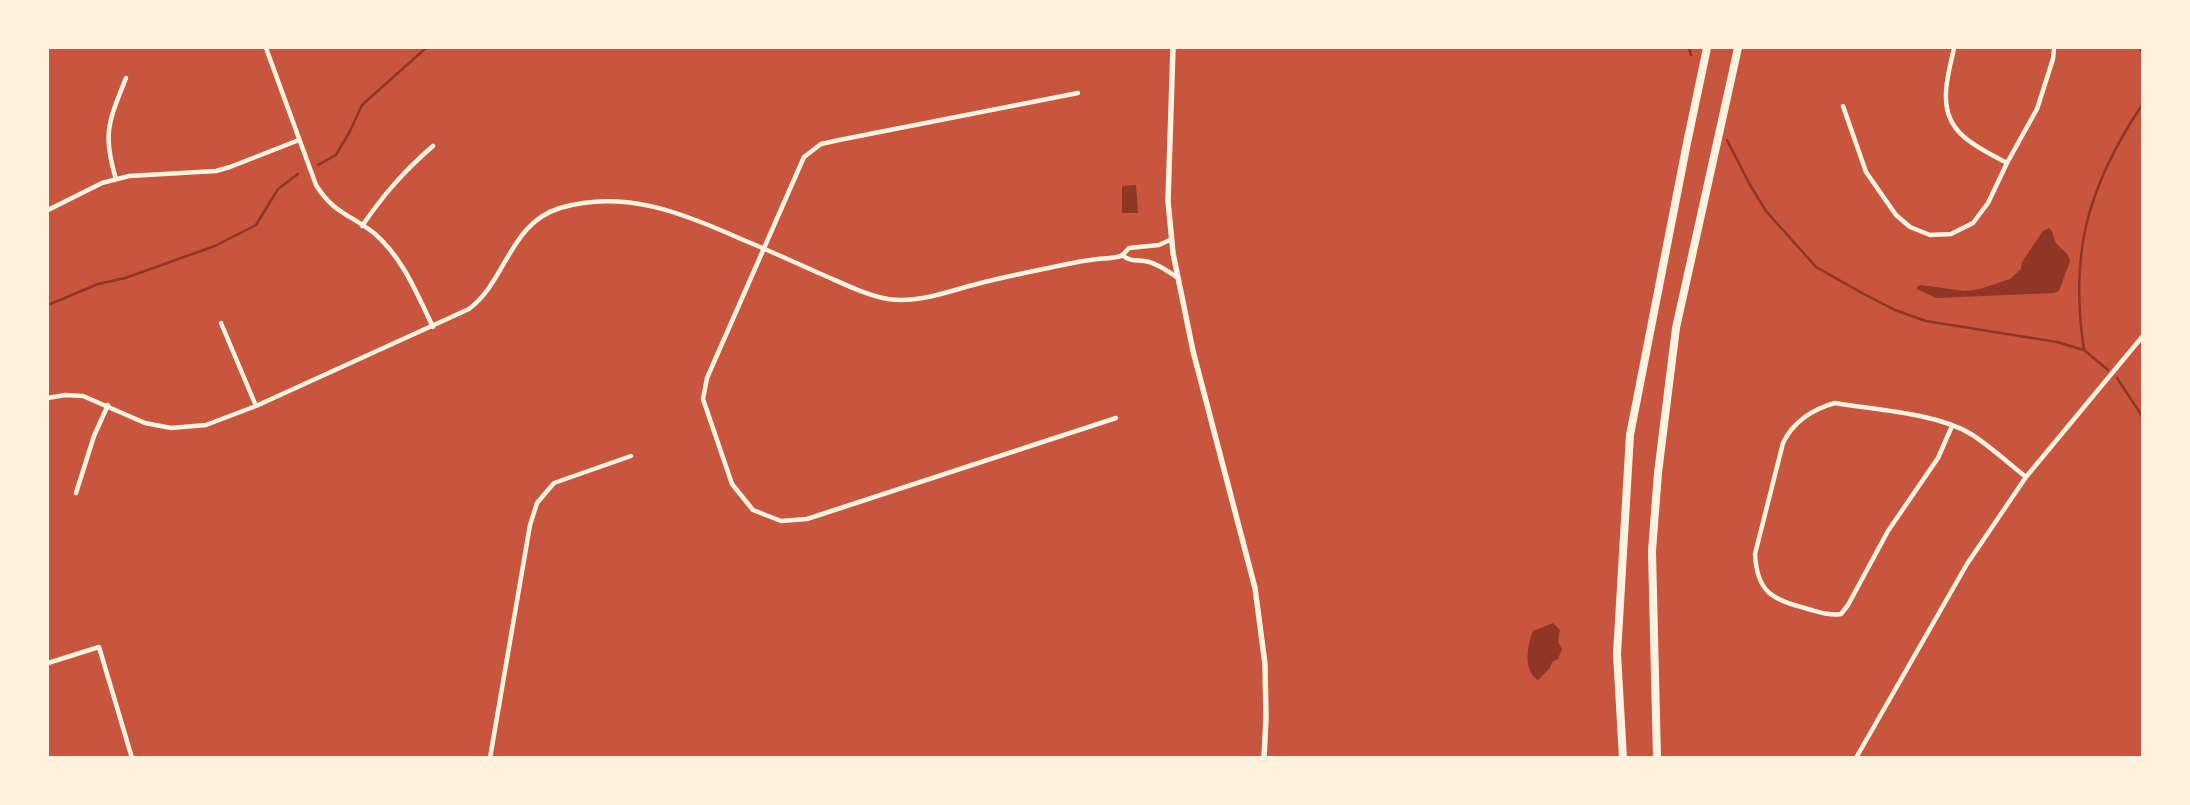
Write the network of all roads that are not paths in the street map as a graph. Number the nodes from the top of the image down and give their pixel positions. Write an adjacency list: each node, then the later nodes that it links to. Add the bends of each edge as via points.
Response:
1 (266, 48): 10 (street)
2 (1173, 48): 16 (main road, via 1168,201)
3 (1708, 48): 35 (highway, via 1630,435 1617,654)
4 (1738, 48): 36 (highway, via 1676,328 1658,473 1652,551)
5 (1954, 48): 12 (street, via 1946,98 1951,122 1970,143)
6 (2054, 48): 12 (street, via 2054,59 2037,110)
7 (126, 78): 13 (street, via 110,120 108,140)
8 (1078, 93): 17 (street, via 821,144 804,157)
9 (1843, 106): 12 (street, via 1866,172 1896,215 1910,227 1930,235 1951,234 1973,223 1988,203)
10 (299, 140): 13 (street, via 216,171); 15 (street, via 325,200)
11 (433, 146): 15 (street, via 406,169)
12 (2007, 163)
13 (116, 179): 14 (street)
14 (48, 210)
15 (362, 226): 21 (street, via 391,250 408,275)
16 (1172, 239): 18 (street, via 1159,245 1129,248); 19 (main road)
17 (763, 248): 18 (street, via 834,280 889,299 925,297 1076,262); 21 (street, via 702,221 650,204 588,202 560,208 540,216 527,227 479,301); 26 (street, via 706,378 703,399 732,484 753,510 781,522 807,519)
18 (1122, 255): 19 (street, via 1130,261 1148,262 1163,268)
19 (1178, 278): 34 (main road, via 1193,352 1255,588 1265,664)
20 (221, 323): 25 (street)
21 (433, 327): 25 (street)
22 (2142, 338): 29 (street)
23 (48, 398): 24 (street, via 83,396)
24 (108, 405): 25 (street, via 145,423 171,428 206,425); 30 (street, via 94,436)
25 (256, 406)
26 (1116, 418)
27 (1952, 426): 27 (street, via 1932,419 1835,403 1820,407 1799,422 1783,443 1754,554 1762,586 1784,602 1833,616 1842,614 1888,531 1927,476); 29 (street, via 1971,434)
28 (631, 456): 33 (street, via 554,484 537,503 530,525)
29 (2026, 477): 37 (street, via 1967,564)
30 (76, 493)
31 (48, 663): 32 (street, via 99,647)
32 (132, 758)
33 (490, 758)
34 (1264, 758)
35 (1623, 758)
36 (1657, 758)
37 (1856, 758)

